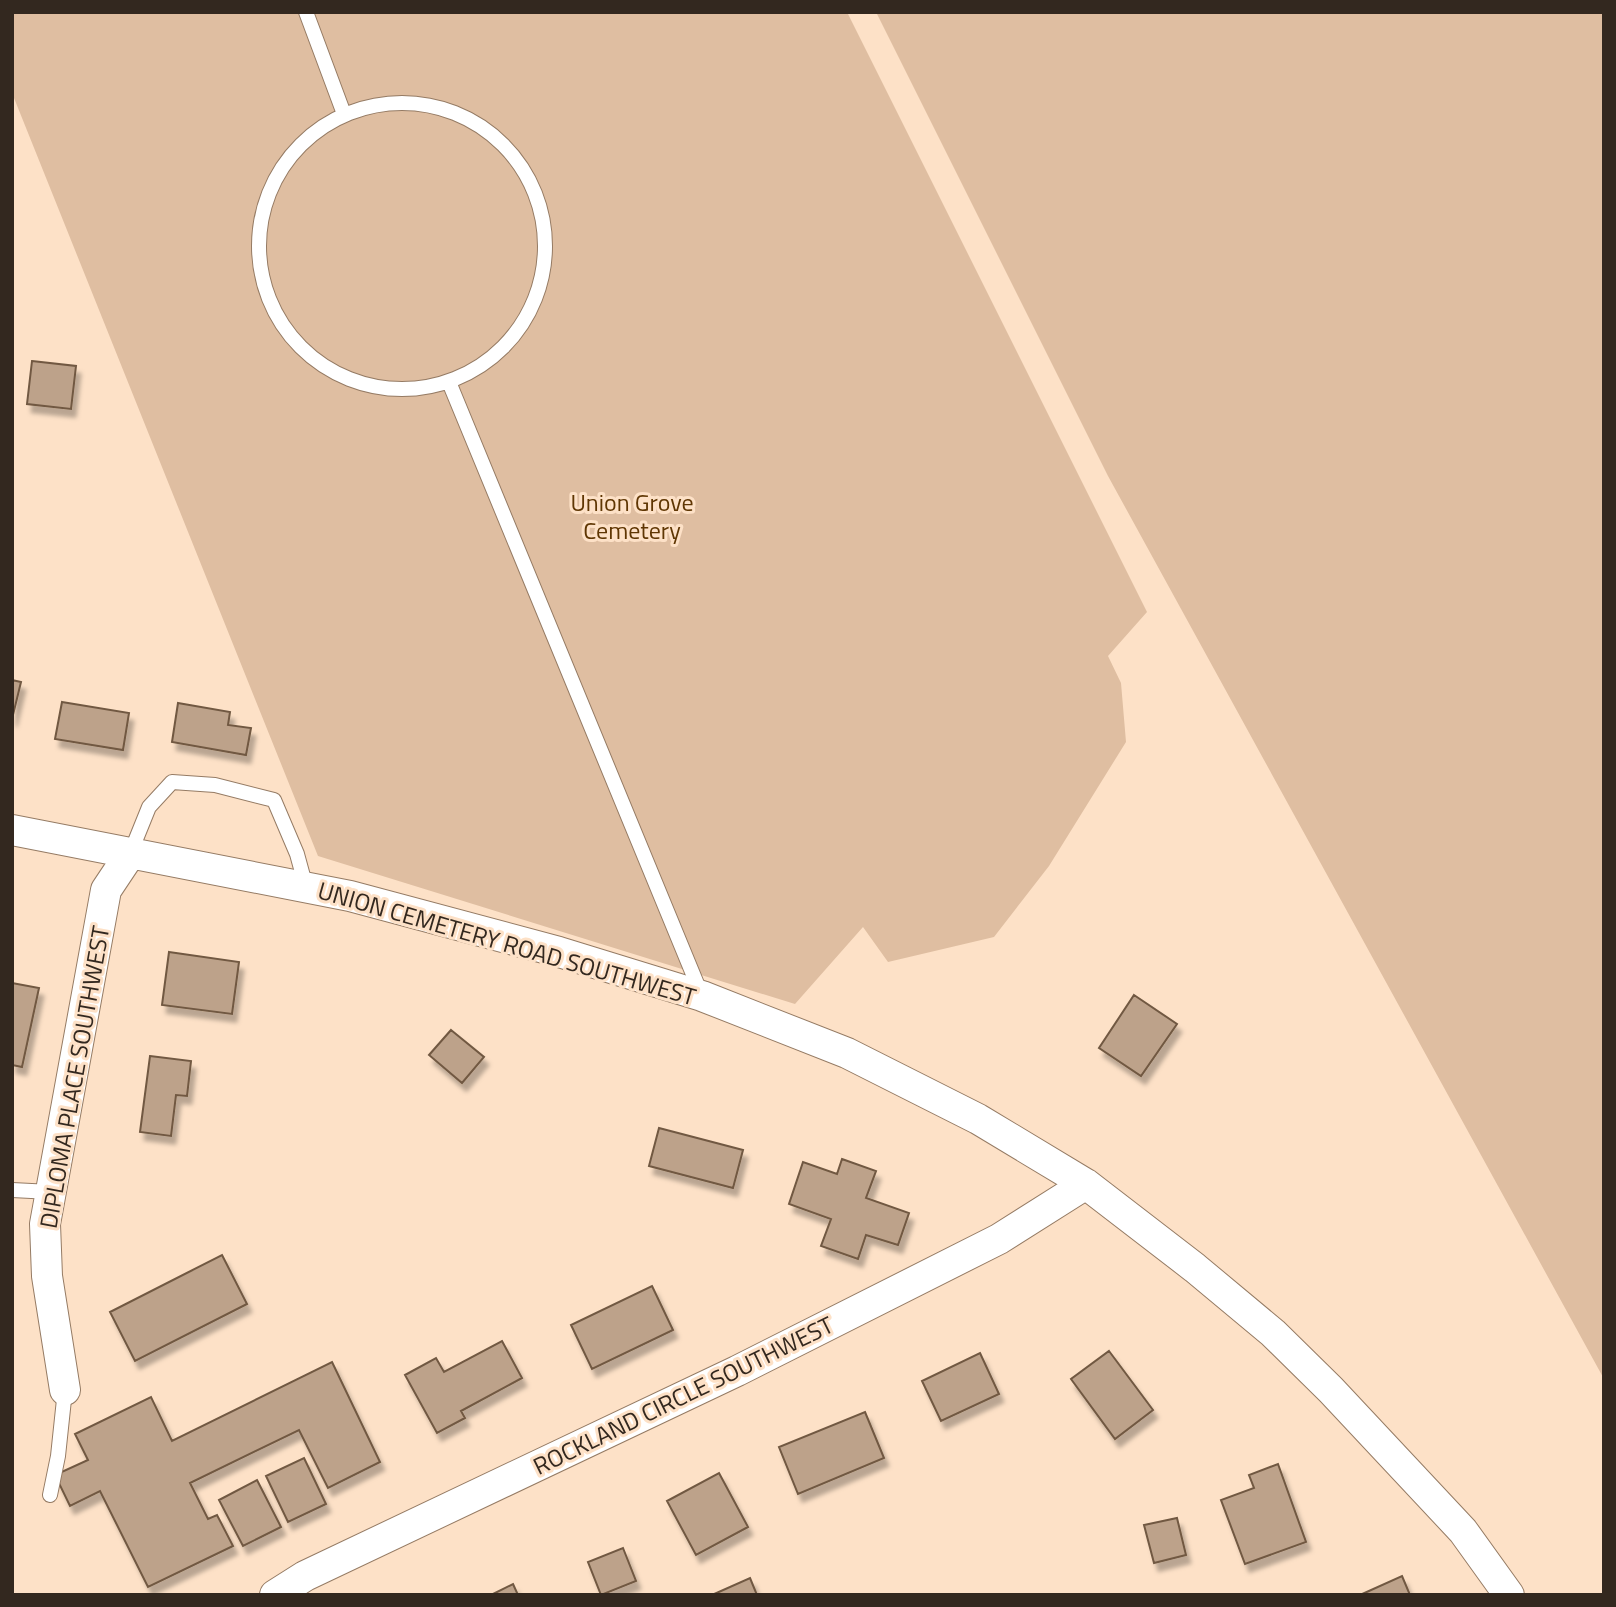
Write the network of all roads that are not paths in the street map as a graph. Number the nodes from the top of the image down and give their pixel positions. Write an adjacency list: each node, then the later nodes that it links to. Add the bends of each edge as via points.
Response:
1 (306, 12): 2 (lane)
2 (344, 114): 3 (lane, via 303,141 274,180 259,227 260,275 278,321 310,358 352,382 401,390); 3 (lane, via 389,103 436,106 479,124 513,154 537,194 546,239 541,285 522,327 490,360)
3 (449, 382): 7 (lane)
4 (12, 830): 5 (street, UNION CEMETERY ROAD SOUTHWEST)
5 (130, 854): 6 (street, UNION CEMETERY ROAD SOUTHWEST); 6 (lane, via 149,807 172,782 215,786 274,800); 10 (street, DIPLOMA PLACE SOUTHWEST, via 106,890)
6 (306, 887): 7 (street, UNION CEMETERY ROAD SOUTHWEST, via 546,948)
7 (702, 996): 8 (street, UNION CEMETERY ROAD SOUTHWEST, via 847,1053 978,1119)
8 (1086, 1184): 13 (street, ROCKLAND CIRCLE SOUTHWEST, via 986,1246 725,1377 305,1576); 14 (street, UNION CEMETERY ROAD SOUTHWEST, via 1195,1268 1331,1390 1463,1531)
9 (12, 1190): 10 (lane)
10 (51, 1192): 11 (street, DIPLOMA PLACE SOUTHWEST, via 45,1224 47,1276)
11 (65, 1390): 12 (lane)
12 (50, 1495)
13 (275, 1595)
14 (1509, 1595)

